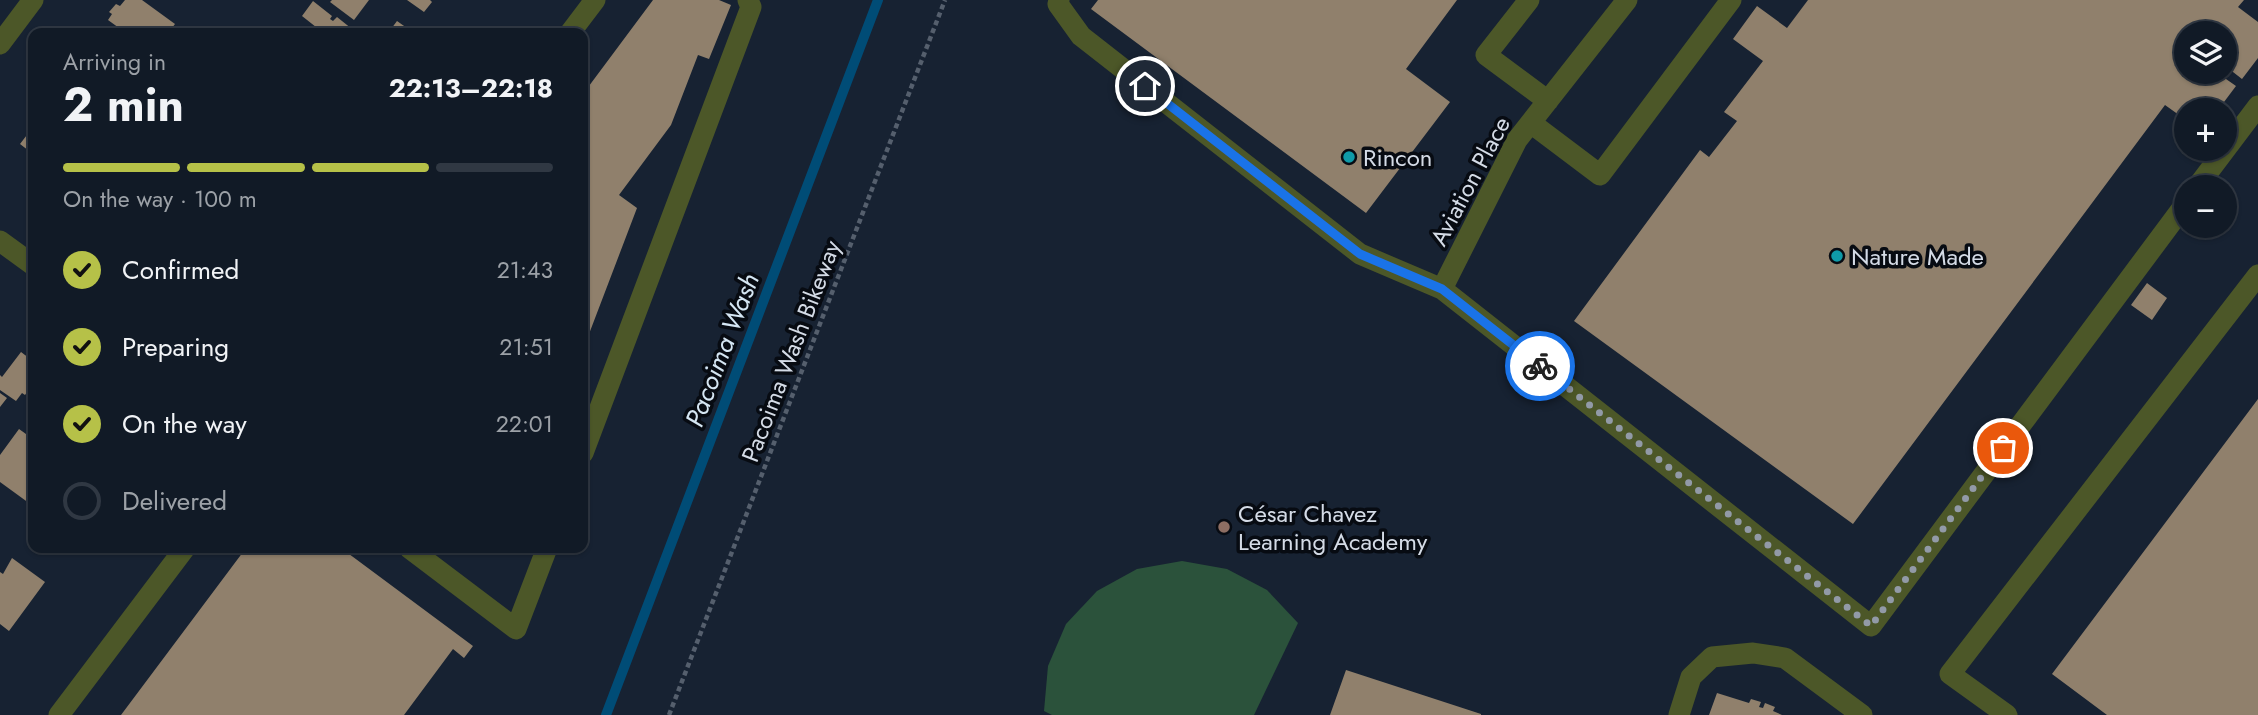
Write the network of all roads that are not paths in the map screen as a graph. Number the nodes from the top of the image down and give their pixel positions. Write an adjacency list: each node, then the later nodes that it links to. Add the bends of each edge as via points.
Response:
1 (33, 0): 9 (street)
2 (595, 0): 8 (street)
3 (748, 0): 19 (street, via 751,7)
4 (1059, 0): 18 (street, via 1081,36 1360,254)
5 (1529, 0): 10 (street, via 1486,55)
6 (1627, 0): 10 (street, Aviation Place)
7 (1731, 0): 12 (street, via 1600,175)
8 (574, 28)
9 (0, 44)
10 (1548, 102): 12 (street, Aviation Place)
11 (2258, 106): 13 (street)
12 (1531, 123): 18 (street, Aviation Place, via 1517,140)
13 (2206, 175)
14 (2174, 219): 18 (street, via 1871,626)
15 (0, 241): 16 (street)
16 (28, 261)
17 (2258, 275): 26 (street, via 1950,674)
18 (1442, 289)
19 (588, 440)
20 (181, 553): 23 (street)
21 (417, 553): 22 (street, via 516,629)
22 (545, 553)
23 (59, 715)
24 (1679, 715): 25 (street, via 1690,677 1712,657 1753,653 1785,658)
25 (1861, 715)
26 (2007, 715)

